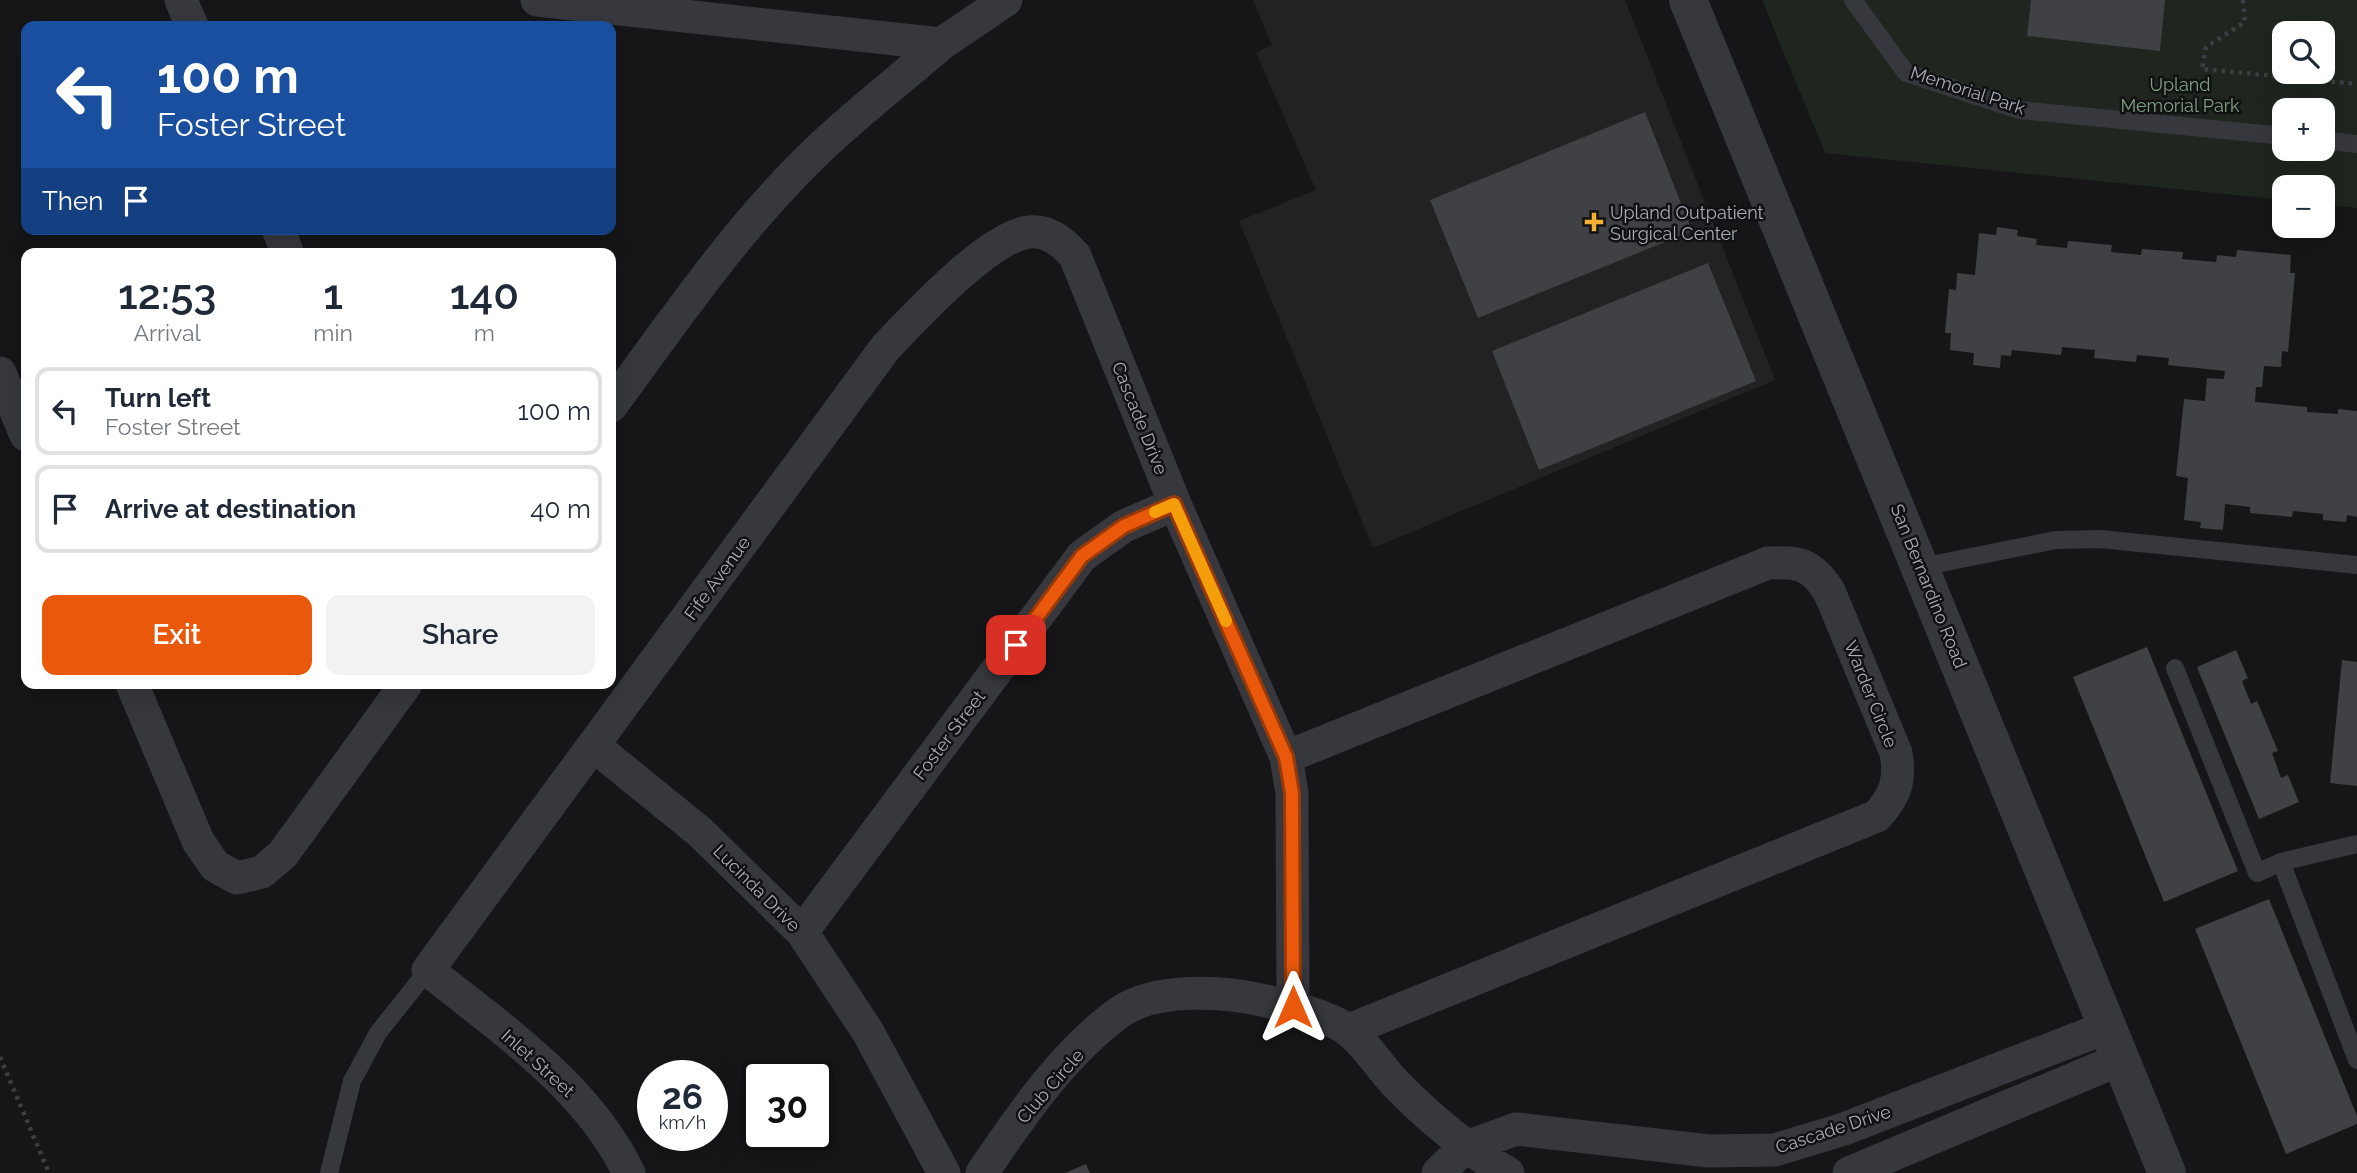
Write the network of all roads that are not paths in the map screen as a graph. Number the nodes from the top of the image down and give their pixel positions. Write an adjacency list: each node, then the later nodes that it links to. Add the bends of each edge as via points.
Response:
1 (181, 0): 6 (street)
2 (537, 0): 7 (street)
3 (1006, 0): 7 (street)
4 (1688, 0): 17 (street, San Bernardino Road)
5 (1853, 0): 8 (lane, Memorial Park, via 1906,73 2019,110)
6 (190, 21)
7 (941, 44): 13 (street, via 820,148 773,197 713,268)
8 (2272, 135)
9 (2335, 141): 10 (lane)
10 (2357, 144)
11 (1044, 233): 15 (street, Cascade Drive, via 1063,241 1075,256); 21 (street, Fife Avenue, via 1013,236 973,264 886,347)
12 (0, 373): 14 (street)
13 (616, 400)
14 (21, 423)
15 (1174, 504): 22 (street, Cascade Drive); 25 (street, Foster Street, via 1124,526 1082,556)
16 (2357, 565): 17 (lane, via 2100,539 2056,540)
17 (1921, 567): 29 (street, San Bernardino Road)
18 (2175, 668): 24 (lane, via 2257,873)
19 (134, 689): 20 (street, via 198,841 215,866 237,878 262,872 283,854)
20 (402, 689)
21 (594, 746): 25 (street, Lucinda Drive, via 700,832); 26 (street, Fife Avenue)
22 (1286, 757): 27 (street, Cascade Drive, via 1292,793); 28 (street, Warder Circle, via 1768,563 1787,562 1805,565 1829,591 1896,753 1895,791 1877,816)
23 (2357, 844): 24 (lane)
24 (2281, 862): 30 (lane)
25 (802, 932): 34 (street, Lucinda Drive, via 867,1032)
26 (428, 970): 32 (street, Inlet Street, via 547,1066 592,1115); 33 (lane, via 378,1033 352,1081)
27 (1293, 1007): 28 (street); 35 (street, Club Circle, via 1247,996 1199,992 1162,997 1122,1011 1069,1058)
28 (1349, 1030): 31 (street, via 1396,1084)
29 (2114, 1043): 31 (street, Cascade Drive, via 1775,1150 1709,1151 1516,1129); 38 (street); 39 (street, San Bernardino Road)
30 (2357, 1060)
31 (1464, 1147): 36 (street); 37 (street)
32 (627, 1172)
33 (329, 1173)
34 (944, 1173)
35 (982, 1173)
36 (1438, 1173)
37 (1508, 1173)
38 (1849, 1173)
39 (2167, 1173)

